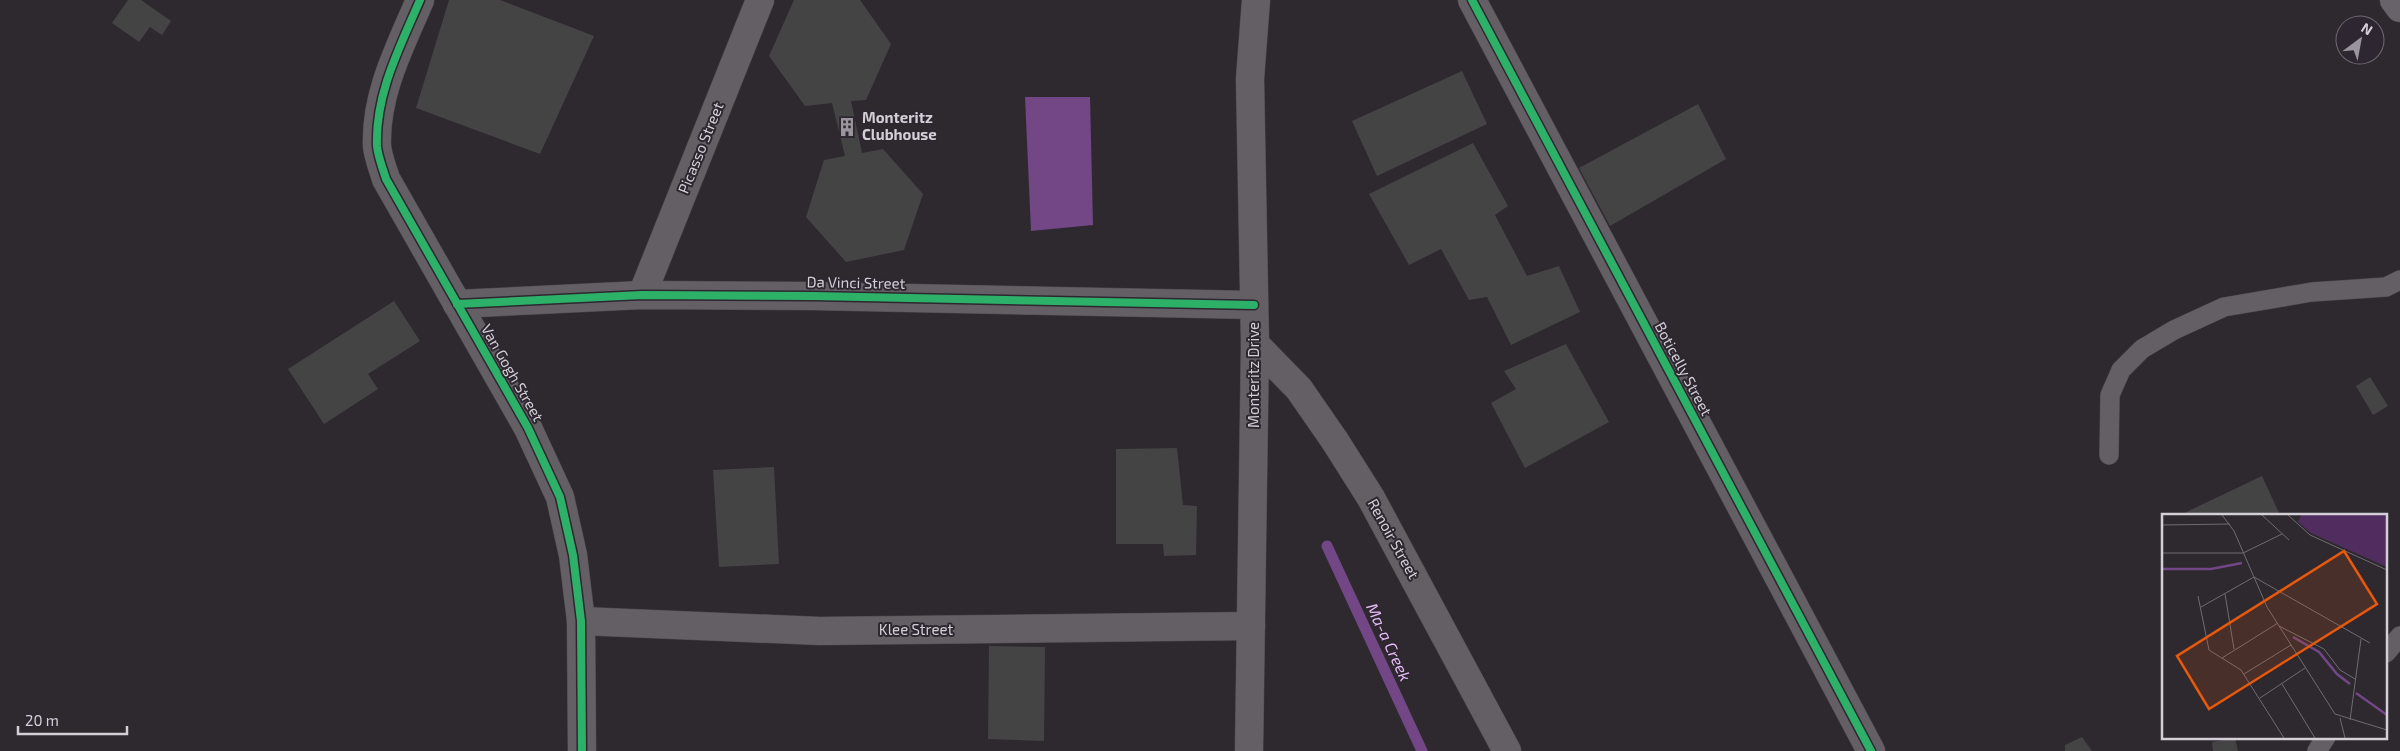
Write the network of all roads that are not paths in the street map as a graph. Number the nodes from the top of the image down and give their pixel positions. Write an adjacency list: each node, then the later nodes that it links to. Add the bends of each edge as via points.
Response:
1 (420, 0): 9 (street, Van Gogh Street, via 388,76 378,114 377,148 386,179)
2 (760, 0): 8 (street, Picasso Street)
3 (1256, 0): 10 (street, Monteritz Drive, via 1250,78)
4 (1472, 0): 21 (street, Boticelly Street)
5 (2394, 0): 6 (main road)
6 (2400, 8)
7 (2400, 280): 12 (lane, via 2386,287 2312,292 2224,307 2142,349 2121,370 2110,395)
8 (642, 295): 9 (street, Da Vinci Street); 10 (street, Da Vinci Street)
9 (457, 304): 13 (street, Van Gogh Street, via 528,428 560,497 573,556)
10 (1254, 305): 11 (street, Monteritz Drive)
11 (1255, 344): 14 (street, Monteritz Drive); 20 (street, Renoir Street, via 1299,389 1356,473)
12 (2109, 455)
13 (581, 622): 14 (street, Klee Street, via 820,630); 18 (street, Van Gogh Street)
14 (1251, 626): 19 (street, Monteritz Drive)
15 (2400, 636): 16 (lane)
16 (2388, 651)
17 (2325, 738): 22 (lane)
18 (582, 751)
19 (1249, 751)
20 (1508, 751)
21 (1871, 751)
22 (2317, 751)

